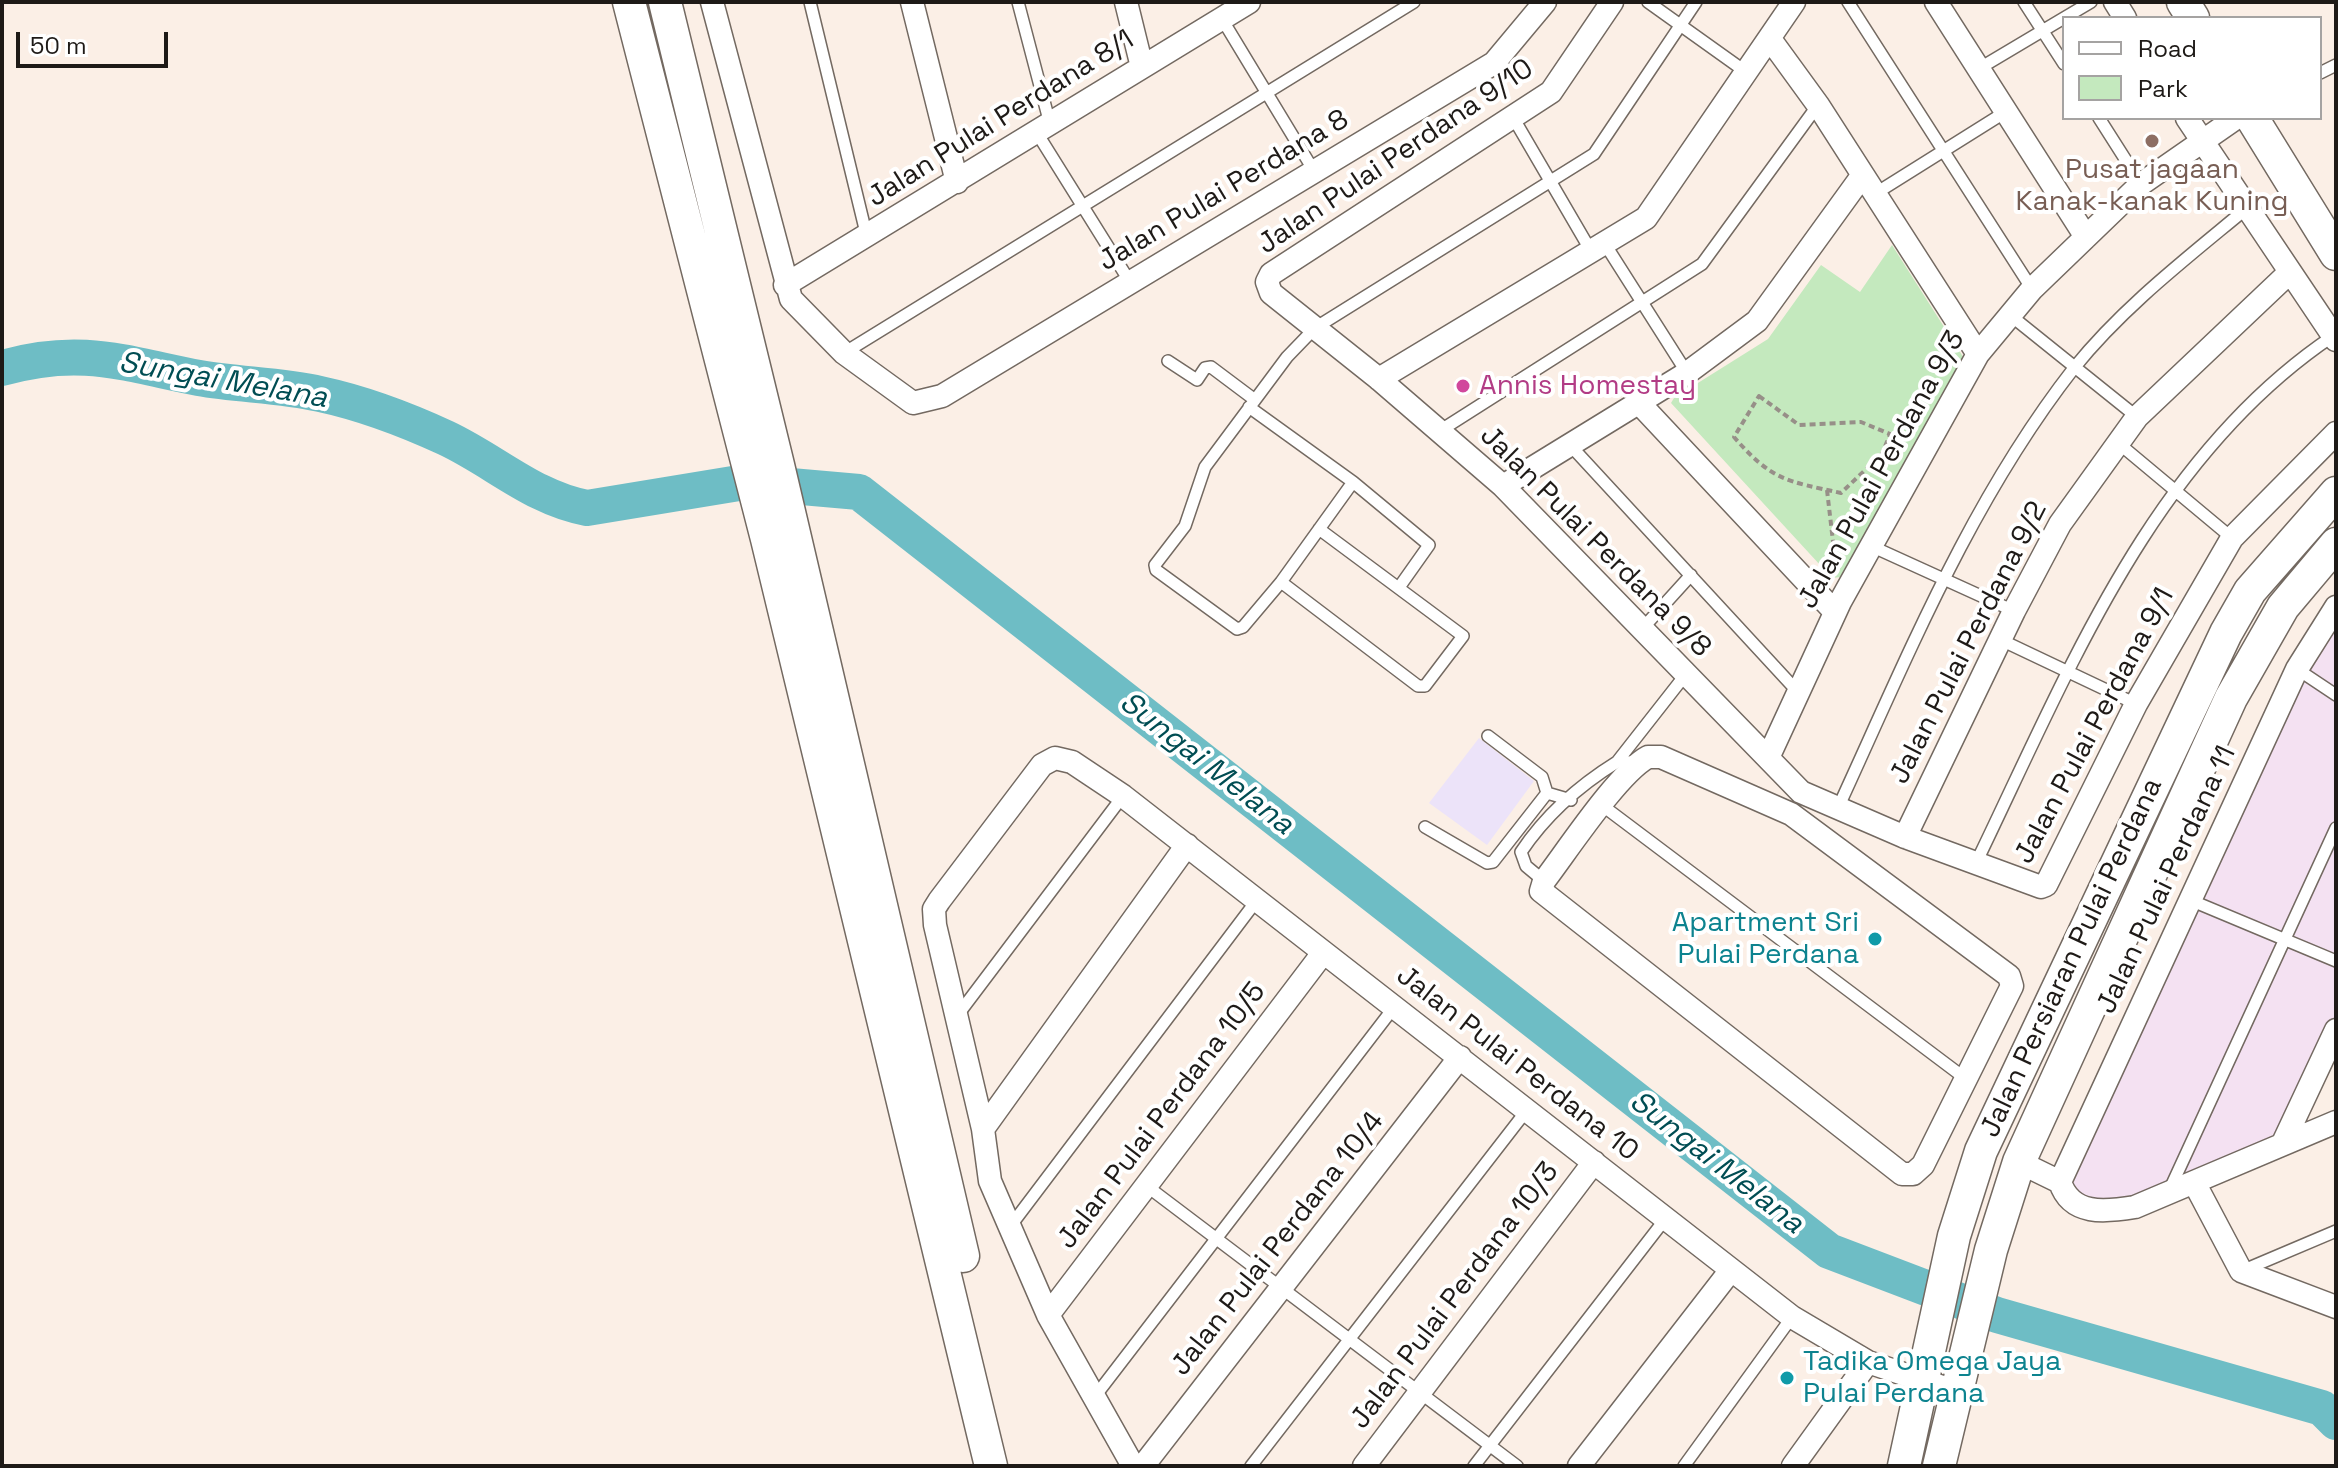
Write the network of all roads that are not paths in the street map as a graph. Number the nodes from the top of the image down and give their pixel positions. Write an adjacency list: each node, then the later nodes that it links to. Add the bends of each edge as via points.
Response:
1 (629, 2): 73 (street)
2 (665, 2): 73 (street)
3 (712, 2): 54 (street)
4 (810, 2): 47 (lane)
5 (912, 2): 42 (street)
6 (1018, 2): 37 (lane)
7 (1126, 2): 26 (street)
8 (1249, 2): 20 (street, Jalan Pulai Perdana 8/1)
9 (1414, 2): 29 (lane)
10 (1545, 2): 40 (street, Jalan Pulai Perdana 8, via 1494,63)
11 (1612, 2): 32 (street, Jalan Pulai Perdana 9/10, via 1551,92)
12 (1648, 2): 22 (lane)
13 (1696, 2): 22 (lane)
14 (1794, 2): 24 (street)
15 (1848, 2): 39 (lane)
16 (1936, 2): 27 (street)
17 (2024, 2): 23 (lane)
18 (2091, 2): 19 (lane)
19 (2067, 16)
20 (1222, 19): 26 (street, Jalan Pulai Perdana 8/1); 29 (lane)
21 (2062, 19): 23 (lane)
22 (1681, 25): 28 (lane); 41 (lane, via 1594,154)
23 (2043, 31): 25 (lane); 27 (lane)
24 (1770, 39): 28 (street); 30 (street)
25 (2062, 61)
26 (1142, 67): 37 (street, Jalan Pulai Perdana 8/1)
27 (1980, 68): 31 (street)
28 (1746, 72): 49 (street, via 1646,218)
29 (1266, 94): 40 (lane); 45 (lane)
30 (1818, 105): 44 (street); 56 (lane, via 1702,264)
31 (2007, 111): 39 (lane); 48 (street)
32 (1514, 119): 41 (lane); 53 (street, Jalan Pulai Perdana 9/10, via 1271,274)
33 (2100, 120): 43 (lane)
34 (2188, 120): 38 (street)
35 (2233, 120): 38 (street, Jalan Pulai Perdana 9/3)
36 (2253, 120): 50 (street)
37 (1044, 129): 42 (street, Jalan Pulai Perdana 8/1); 45 (lane)
38 (2202, 142): 43 (street, Jalan Pulai Perdana 9/3); 46 (street)
39 (1943, 151): 44 (lane); 55 (lane)
40 (1314, 171): 52 (street, Jalan Pulai Perdana 8)
41 (1551, 181): 49 (lane); 58 (lane)
42 (957, 182): 47 (street, Jalan Pulai Perdana 8/1)
43 (2141, 184): 48 (street, Jalan Pulai Perdana 9/3)
44 (1867, 185): 61 (street); 64 (street, via 1757,321)
45 (1083, 208): 52 (lane); 60 (lane)
46 (2247, 208): 51 (street); 63 (lane, via 2146,292)
47 (867, 237): 54 (street, Jalan Pulai Perdana 8/1)
48 (2086, 237): 55 (street, Jalan Pulai Perdana 9/3)
49 (1598, 247): 56 (lane); 65 (street)
50 (2336, 254)
51 (2290, 272): 59 (street); 68 (street, Jalan Pulai Perdana 9/2)
52 (1130, 282): 60 (street, Jalan Pulai Perdana 8, via 942,396 913,403)
53 (1267, 282): 58 (street, Jalan Pulai Perdana 9/8, via 1271,293)
54 (785, 285): 60 (street, via 791,299)
55 (2032, 289): 57 (street, Jalan Pulai Perdana 9/3)
56 (1641, 302): 64 (lane); 69 (lane)
57 (2010, 315): 61 (street, Jalan Pulai Perdana 9/3); 63 (lane)
58 (1315, 328): 65 (street, Jalan Pulai Perdana 9/8); 66 (lane)
59 (2335, 338): 76 (lane, via 2308,352 2231,422)
60 (844, 353)
61 (1978, 354): 82 (street, Jalan Pulai Perdana 9/3)
62 (1168, 361): 66 (lane, via 1197,380 1211,367)
63 (2075, 367): 68 (lane); 84 (lane, via 1997,480)
64 (1687, 373): 67 (street)
65 (1379, 379): 69 (street, Jalan Pulai Perdana 9/8)
66 (1252, 404): 74 (lane); 85 (lane, via 1205,467 1185,526 1155,565 1237,629)
67 (1640, 404): 72 (street); 87 (street)
68 (2137, 417): 71 (street, Jalan Pulai Perdana 9/2)
69 (1438, 432): 75 (street, Jalan Pulai Perdana 9/8)
70 (2336, 433): 80 (street, Jalan Pulai Perdana 9/1)
71 (2117, 442): 76 (lane); 89 (street, Jalan Pulai Perdana 9/2, via 2060,524)
72 (1570, 445): 75 (street); 83 (lane)
73 (763, 462): 79 (street)
74 (1353, 482): 78 (lane); 86 (lane, via 1429,545)
75 (1503, 486): 90 (street, Jalan Pulai Perdana 9/8)
76 (2175, 491): 80 (lane); 93 (lane, via 2134,551)
77 (2336, 493): 146 (street, Jalan Persiaran Pulai Perdana, via 2250,591 2226,633 1981,1151 1954,1236)
78 (1319, 529): 85 (lane); 86 (lane)
79 (781, 538): 151 (street); 152 (street)
80 (2232, 538): 97 (street, Jalan Pulai Perdana 9/1)
81 (2336, 544): 129 (street, Jalan Persiaran Pulai Perdana, via 2283,607 2231,698)
82 (1871, 546): 84 (lane); 87 (street, Jalan Pulai Perdana 9/3)
83 (1691, 575): 90 (lane); 95 (lane)
84 (1943, 579): 89 (lane); 106 (lane)
85 (1281, 582): 86 (lane, via 1425,686 1463,636)
86 (1400, 586)
87 (1837, 607): 95 (street, Jalan Pulai Perdana 9/3)
88 (2336, 607): 92 (street, Jalan Pulai Perdana 11)
89 (2014, 611): 91 (street, Jalan Pulai Perdana 9/2)
90 (1642, 629): 94 (street, Jalan Pulai Perdana 9/8)
91 (2001, 640): 93 (lane); 110 (street, Jalan Pulai Perdana 9/2)
92 (2297, 669): 96 (lane); 115 (street, Jalan Pulai Perdana 11)
93 (2069, 672): 97 (lane); 112 (lane)
94 (1686, 674): 99 (street, Jalan Pulai Perdana 9/8); 100 (lane)
95 (1798, 692): 99 (street, Jalan Pulai Perdana 9/3)
96 (2336, 695)
97 (2136, 704): 112 (street, Jalan Pulai Perdana 9/1, via 2046,885)
98 (1488, 736): 102 (lane, via 1542,777)
99 (1768, 758): 101 (street, Jalan Pulai Perdana 9/1)
100 (1627, 762): 104 (lane); 105 (street); 107 (street, via 1661,757)
101 (1801, 792): 106 (street, Jalan Pulai Perdana 9/1); 107 (street)
102 (1547, 793): 104 (lane); 108 (lane, via 1493,862)
103 (1123, 796): 111 (street, Jalan Pulai Perdana 10); 120 (lane); 120 (street, Jalan Pulai Perdana 10, via 1072,762 1055,758 1042,765 939,901 934,909 937,934)
104 (1571, 800): 113 (lane, via 1549,813 1521,852 1526,866)
105 (1603, 806): 113 (street); 123 (lane)
106 (1837, 810): 110 (street, Jalan Pulai Perdana 9/1)
107 (1791, 814): 123 (street, via 2009,976 2012,986)
108 (1425, 827)
109 (2336, 828): 116 (lane)
110 (1905, 837): 112 (street, Jalan Pulai Perdana 9/1)
111 (1187, 845): 114 (street, Jalan Pulai Perdana 10); 126 (street)
112 (1976, 863)
113 (1544, 881): 123 (street, via 1541,891 1549,898 1902,1174 1913,1174 1923,1165)
114 (1257, 900): 117 (street, Jalan Pulai Perdana 10); 135 (lane)
115 (2190, 900): 116 (lane); 130 (street, Jalan Pulai Perdana 11)
116 (2285, 939): 118 (lane); 133 (lane)
117 (1323, 953): 119 (street, Jalan Pulai Perdana 10); 132 (street, Jalan Pulai Perdana 10/5)
118 (2336, 961)
119 (1395, 1006): 122 (street, Jalan Pulai Perdana 10); 137 (lane)
120 (955, 1019): 126 (street)
121 (2336, 1030): 127 (street)
122 (1460, 1057): 124 (street, Jalan Pulai Perdana 10); 140 (street, Jalan Pulai Perdana 10/4)
123 (1967, 1080)
124 (1528, 1109): 128 (street, Jalan Pulai Perdana 10); 144 (lane)
125 (2336, 1122): 127 (street)
126 (983, 1129): 135 (street, via 990,1181)
127 (2283, 1143): 131 (street)
128 (1594, 1162): 134 (street, Jalan Pulai Perdana 10); 148 (street, Jalan Pulai Perdana 10/3)
129 (2019, 1162): 130 (street); 147 (street, Jalan Persiaran Pulai Perdana, via 1991,1250)
130 (2060, 1182): 133 (street, via 2067,1198 2085,1209 2110,1211)
131 (2195, 1184): 133 (street); 139 (street)
132 (1148, 1187): 137 (lane); 142 (street, Jalan Pulai Perdana 10/5)
133 (2166, 1197)
134 (1666, 1218): 138 (street, Jalan Pulai Perdana 10); 150 (lane)
135 (1008, 1229): 142 (street)
136 (2336, 1231): 139 (lane)
137 (1215, 1238): 140 (lane); 149 (lane)
138 (1731, 1270): 143 (street, Jalan Pulai Perdana 10); 159 (street)
139 (2241, 1271): 141 (street)
140 (1282, 1290): 144 (lane); 154 (street, Jalan Pulai Perdana 10/4)
141 (2336, 1307)
142 (1048, 1315): 149 (street)
143 (1792, 1317): 145 (street, Jalan Pulai Perdana 10); 160 (lane)
144 (1348, 1338): 148 (lane); 155 (lane)
145 (1868, 1362): 146 (street, Jalan Pulai Perdana 10); 161 (street)
146 (1920, 1380): 147 (street, Jalan Pulai Perdana 10); 162 (street, Jalan Persiaran Pulai Perdana)
147 (1957, 1392): 163 (street, Jalan Persiaran Pulai Perdana)
148 (1419, 1393): 150 (lane); 156 (street, Jalan Pulai Perdana 10/3)
149 (1093, 1399): 153 (street)
150 (1489, 1445): 157 (lane); 158 (lane)
151 (991, 1466)
152 (1012, 1466)
153 (1133, 1466)
154 (1143, 1466)
155 (1251, 1466)
156 (1364, 1466)
157 (1474, 1466)
158 (1517, 1466)
159 (1579, 1466)
160 (1684, 1466)
161 (1793, 1466)
162 (1904, 1466)
163 (1939, 1466)

